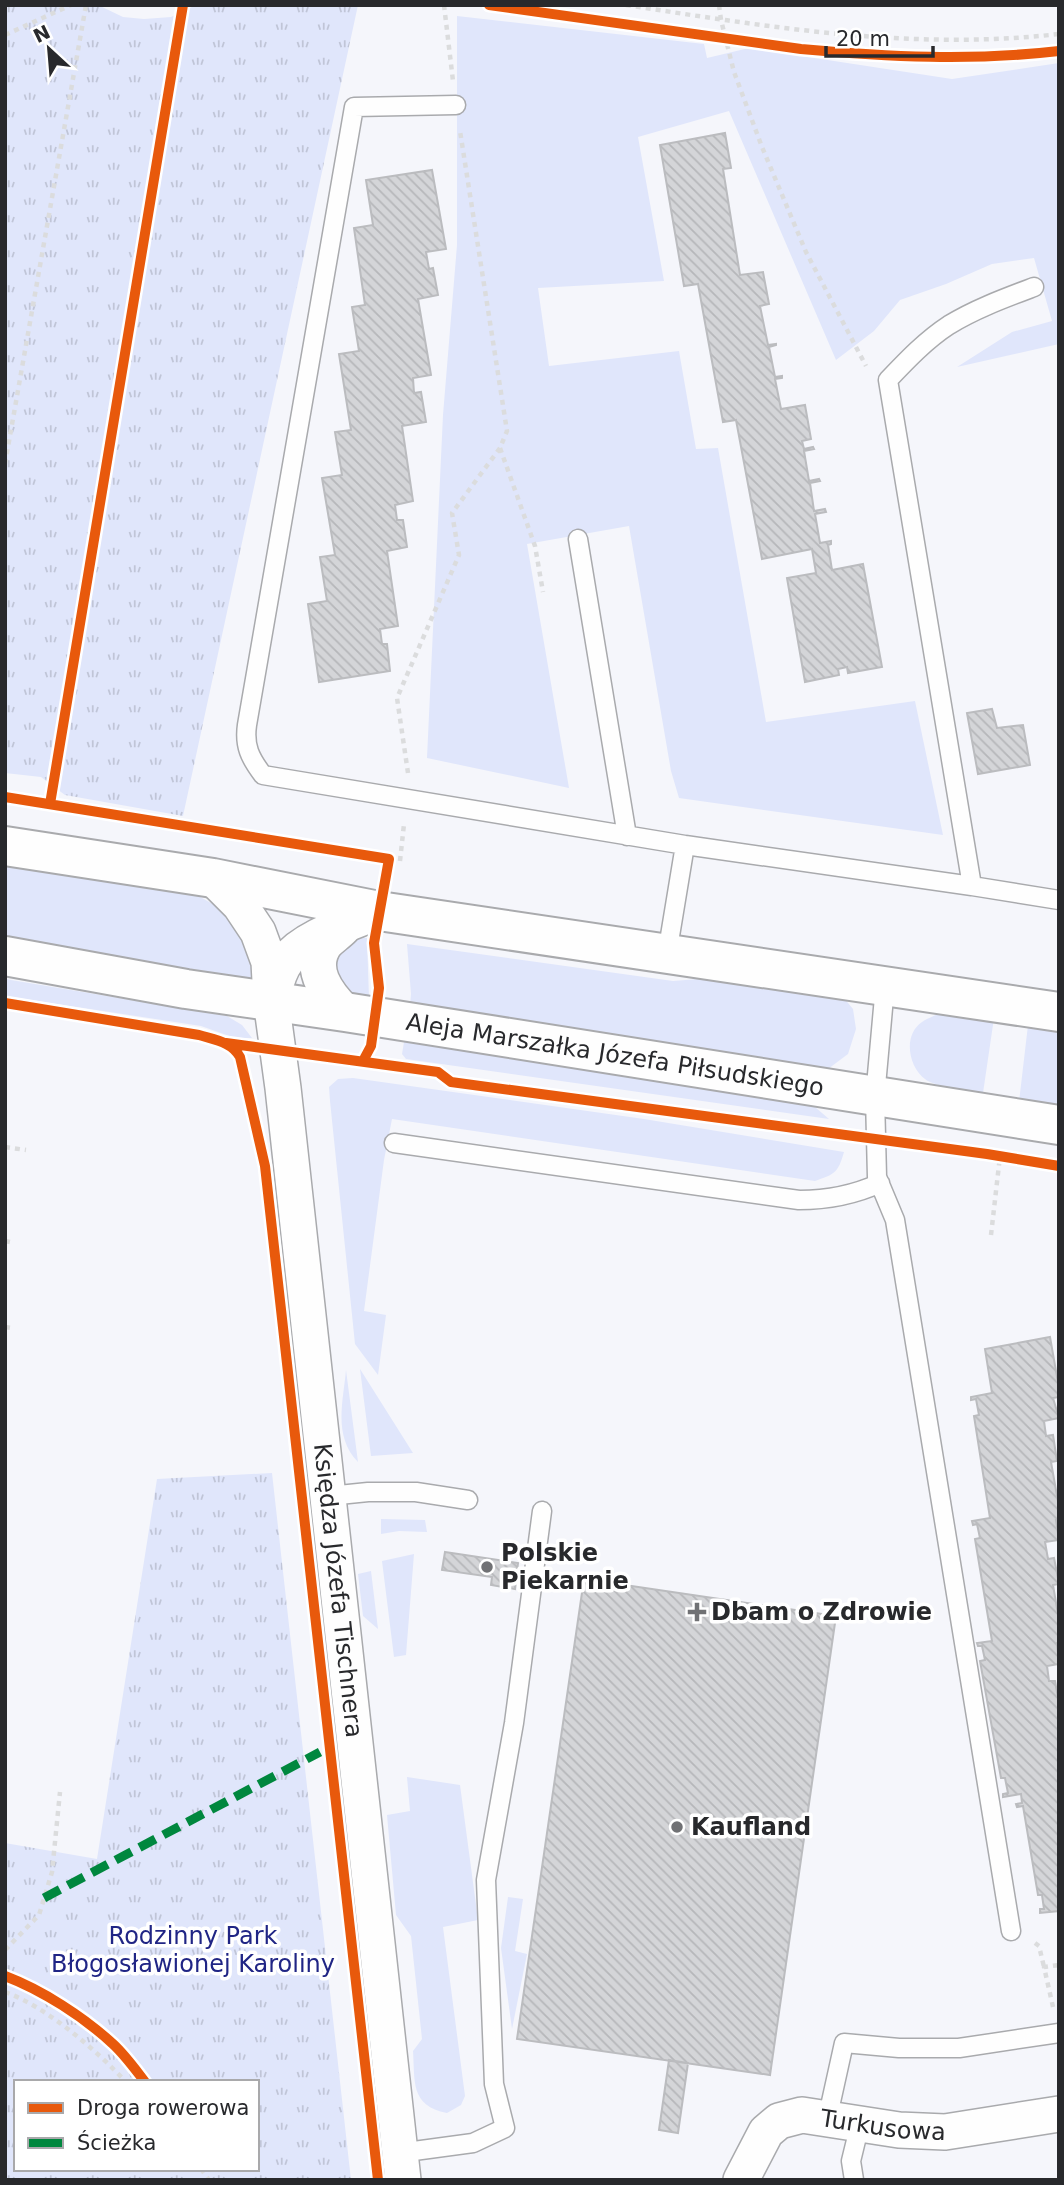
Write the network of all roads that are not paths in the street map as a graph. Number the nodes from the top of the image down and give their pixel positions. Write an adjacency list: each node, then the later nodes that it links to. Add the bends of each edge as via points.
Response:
1 (456, 105): 4 (lane, via 354,107 245,741 251,760 263,775)
2 (1034, 287): 8 (lane, via 949,325 888,380)
3 (578, 539): 4 (lane)
4 (627, 836): 5 (lane)
5 (685, 845): 8 (lane); 11 (lane)
6 (5, 846): 7 (main road)
7 (213, 878): 10 (main road); 14 (street, Księdza Józefa Tischnera, via 258,932 269,962)
8 (972, 886): 9 (lane)
9 (1059, 900)
10 (362, 919): 11 (main road); 14 (street, via 302,946 287,959); 15 (street, via 326,944 319,959 323,985)
11 (667, 954): 13 (main road)
12 (5, 956): 14 (main road, Aleja Marszałka Józefa Piłsudskiego)
13 (885, 986): 16 (main road); 17 (lane)
14 (271, 1000): 15 (main road, Aleja Marszałka Józefa Piłsudskiego); 21 (street, Księdza Józefa Tischnera)
15 (345, 1012): 17 (main road, Aleja Marszałka Józefa Piłsudskiego)
16 (1059, 1012)
17 (875, 1097): 18 (main road, Aleja Marszałka Józefa Piłsudskiego); 20 (lane)
18 (1059, 1125)
19 (394, 1143): 20 (lane, via 799,1200 839,1197)
20 (880, 1183): 24 (lane, via 895,1220)
21 (328, 1496): 22 (lane, via 416,1492); 28 (street, Księdza Józefa Tischnera)
22 (468, 1500)
23 (542, 1511): 28 (lane, via 514,1723 486,1880 494,2084 505,2128)
24 (1011, 1931)
25 (1057, 2025): 27 (lane, via 959,2048 844,2043)
26 (1059, 2115): 27 (street, Turkusowa, via 945,2133)
27 (843, 2122): 29 (street, Turkusowa, via 802,2115 779,2121 766,2132); 30 (lane)
28 (401, 2166)
29 (741, 2180)
30 (853, 2180)

